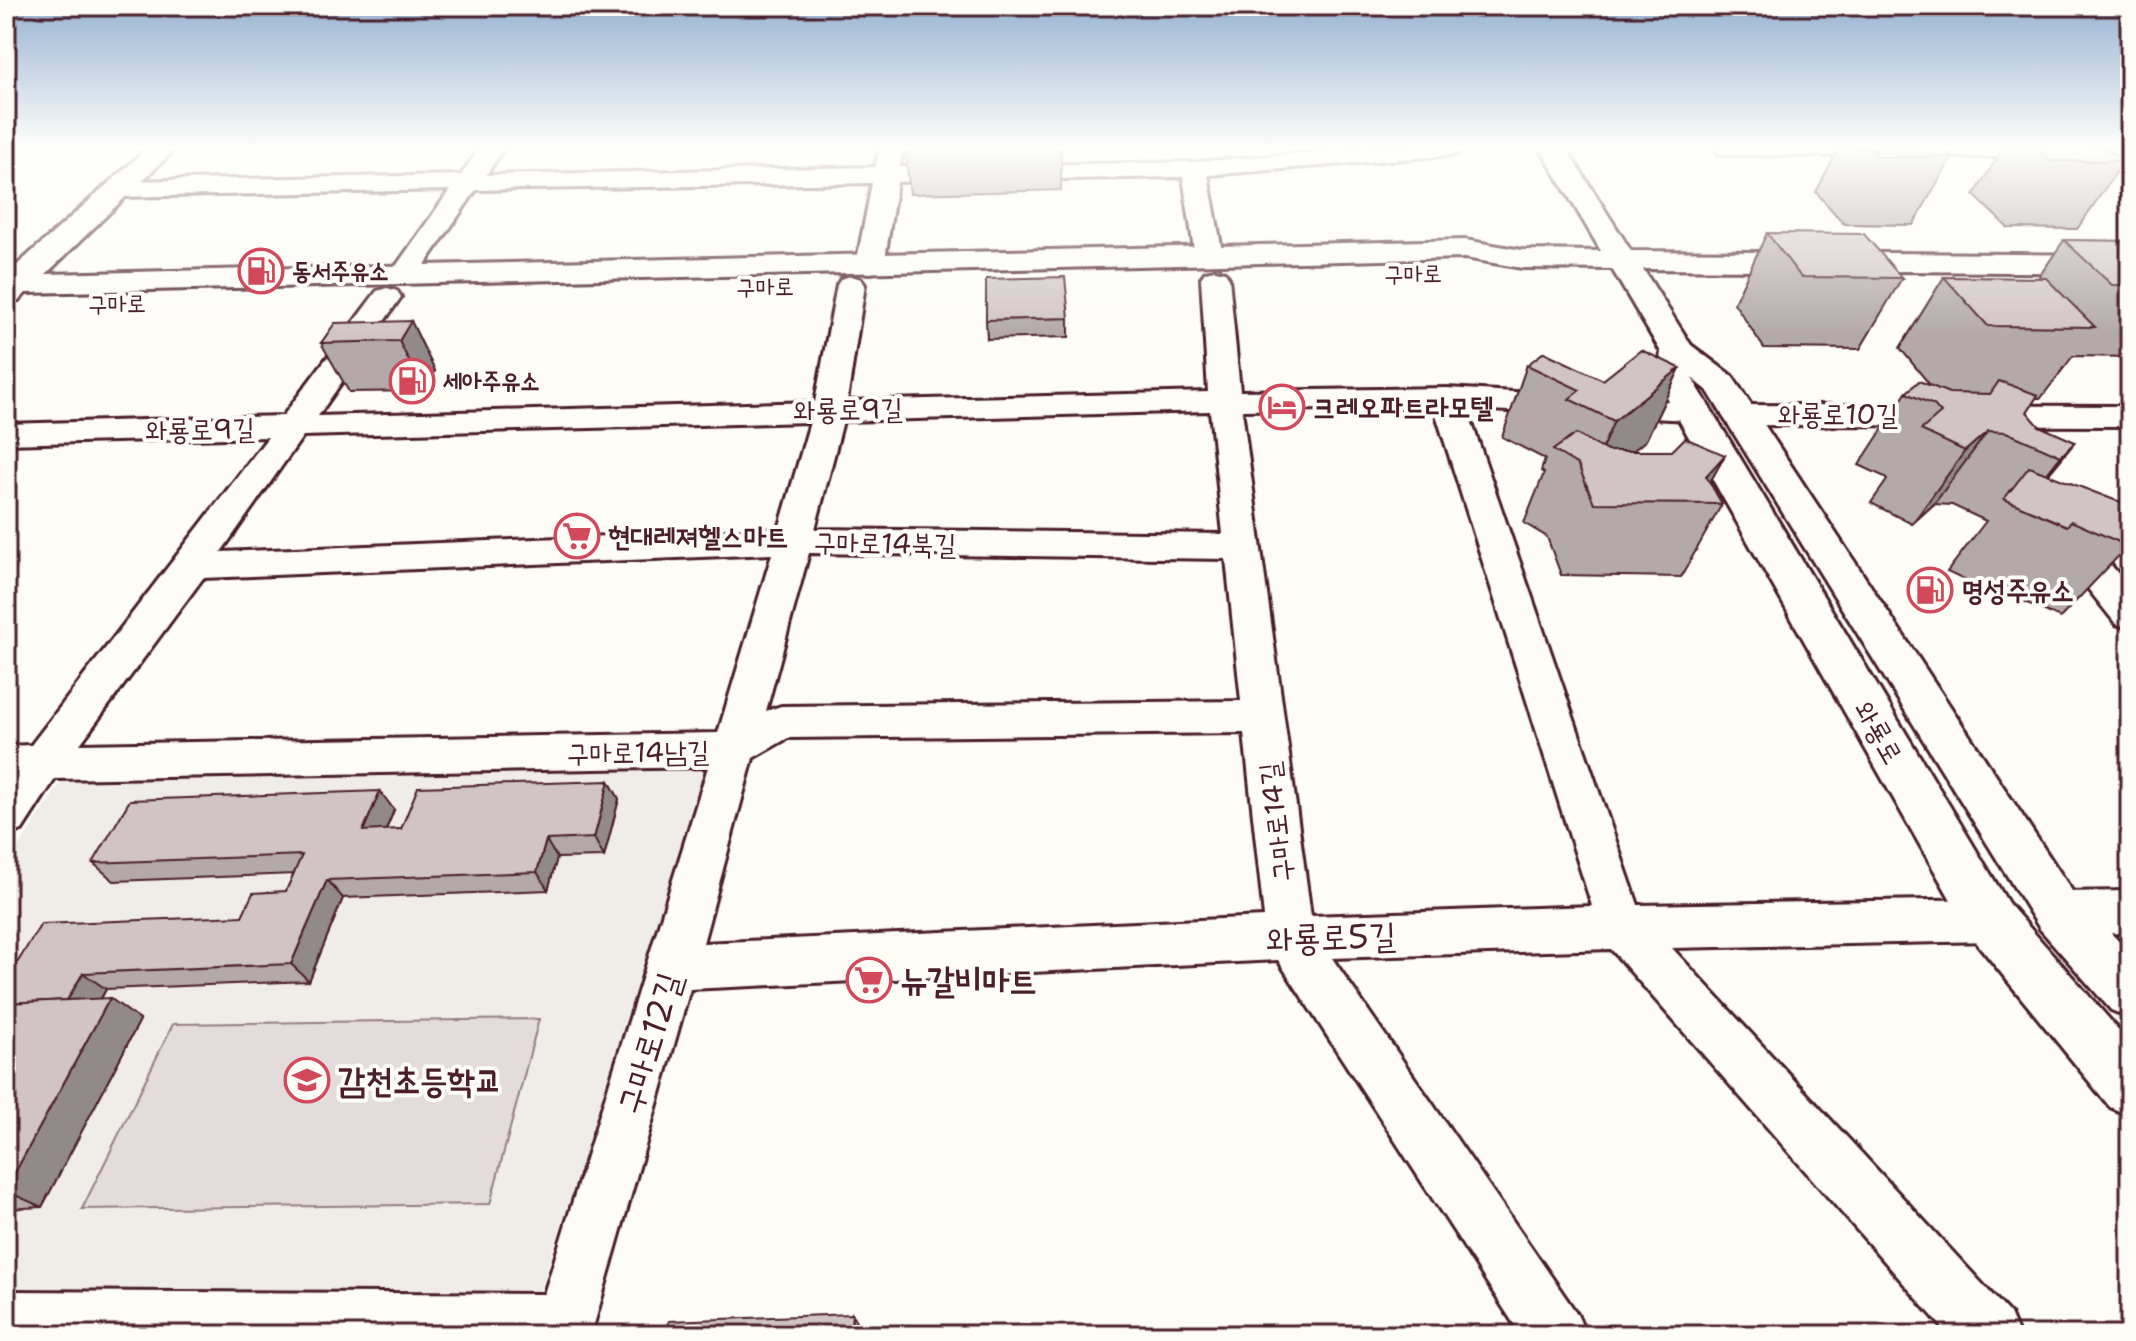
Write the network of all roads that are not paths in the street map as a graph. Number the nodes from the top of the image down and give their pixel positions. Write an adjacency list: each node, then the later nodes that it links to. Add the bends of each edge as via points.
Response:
1 (94, 211): 11 (main road)
2 (447, 211): 10 (street)
3 (875, 211): 9 (street, 구마로12길)
4 (1202, 211): 8 (street, 구마로14길)
5 (1592, 211): 6 (main road, 와룡로)
6 (1622, 258): 7 (main road, 구마로); 8 (main road, 구마로, via 1522,259 1483,272); 12 (main road, 와룡로)
7 (2130, 264)
8 (1212, 267): 9 (main road, 구마로); 14 (street, 구마로14길)
9 (860, 275): 10 (main road, 구마로); 15 (street, 구마로12길)
10 (395, 287): 11 (main road, 구마로); 20 (street)
11 (9, 292)
12 (1678, 352): 16 (main road, 와룡로, via 1674,381); 18 (main road, 와룡로, via 1720,383)
13 (1447, 398): 14 (street, 와룡로9길); 16 (street, 와룡로9길); 36 (street)
14 (1225, 401): 15 (street, 와룡로9길); 25 (street, 구마로14길)
15 (830, 409): 20 (street, 와룡로9길); 24 (street, 구마로12길)
16 (1690, 410): 35 (main road, 와룡로)
17 (1965, 413): 18 (street, 와룡로10길); 19 (street, 와룡로10길); 22 (street)
18 (1738, 415): 34 (main road, 와룡로)
19 (2130, 416)
20 (293, 427): 21 (street, 와룡로9길); 26 (street)
21 (6, 434)
22 (1993, 448)
23 (2102, 530): 27 (street, via 2050,517)
24 (794, 541): 25 (street, 구마로14북길); 26 (street, 구마로14북길); 30 (street, 구마로12길)
25 (1243, 547): 29 (street, 구마로14길)
26 (192, 566): 31 (street)
27 (2117, 589): 28 (street)
28 (2130, 614)
29 (1263, 717): 30 (street, 구마로14남길, via 781,722); 37 (street, 구마로14길)
30 (732, 750): 31 (street, 구마로14남길); 38 (street, 구마로12길)
31 (24, 762): 32 (street)
32 (6, 817)
33 (2130, 912): 34 (street)
34 (2058, 913): 39 (main road, 와룡로)
35 (1990, 920): 36 (street, 와룡로5길); 40 (main road, 와룡로)
36 (1622, 927): 37 (street, 와룡로5길); 44 (street)
37 (1290, 938): 38 (street, 와룡로5길); 43 (street, 구마로14길)
38 (672, 967): 42 (street, 구마로12길)
39 (2130, 992)
40 (2130, 1087)
41 (6, 1321): 42 (street)
42 (563, 1329)
43 (1556, 1335)
44 (1989, 1335)

